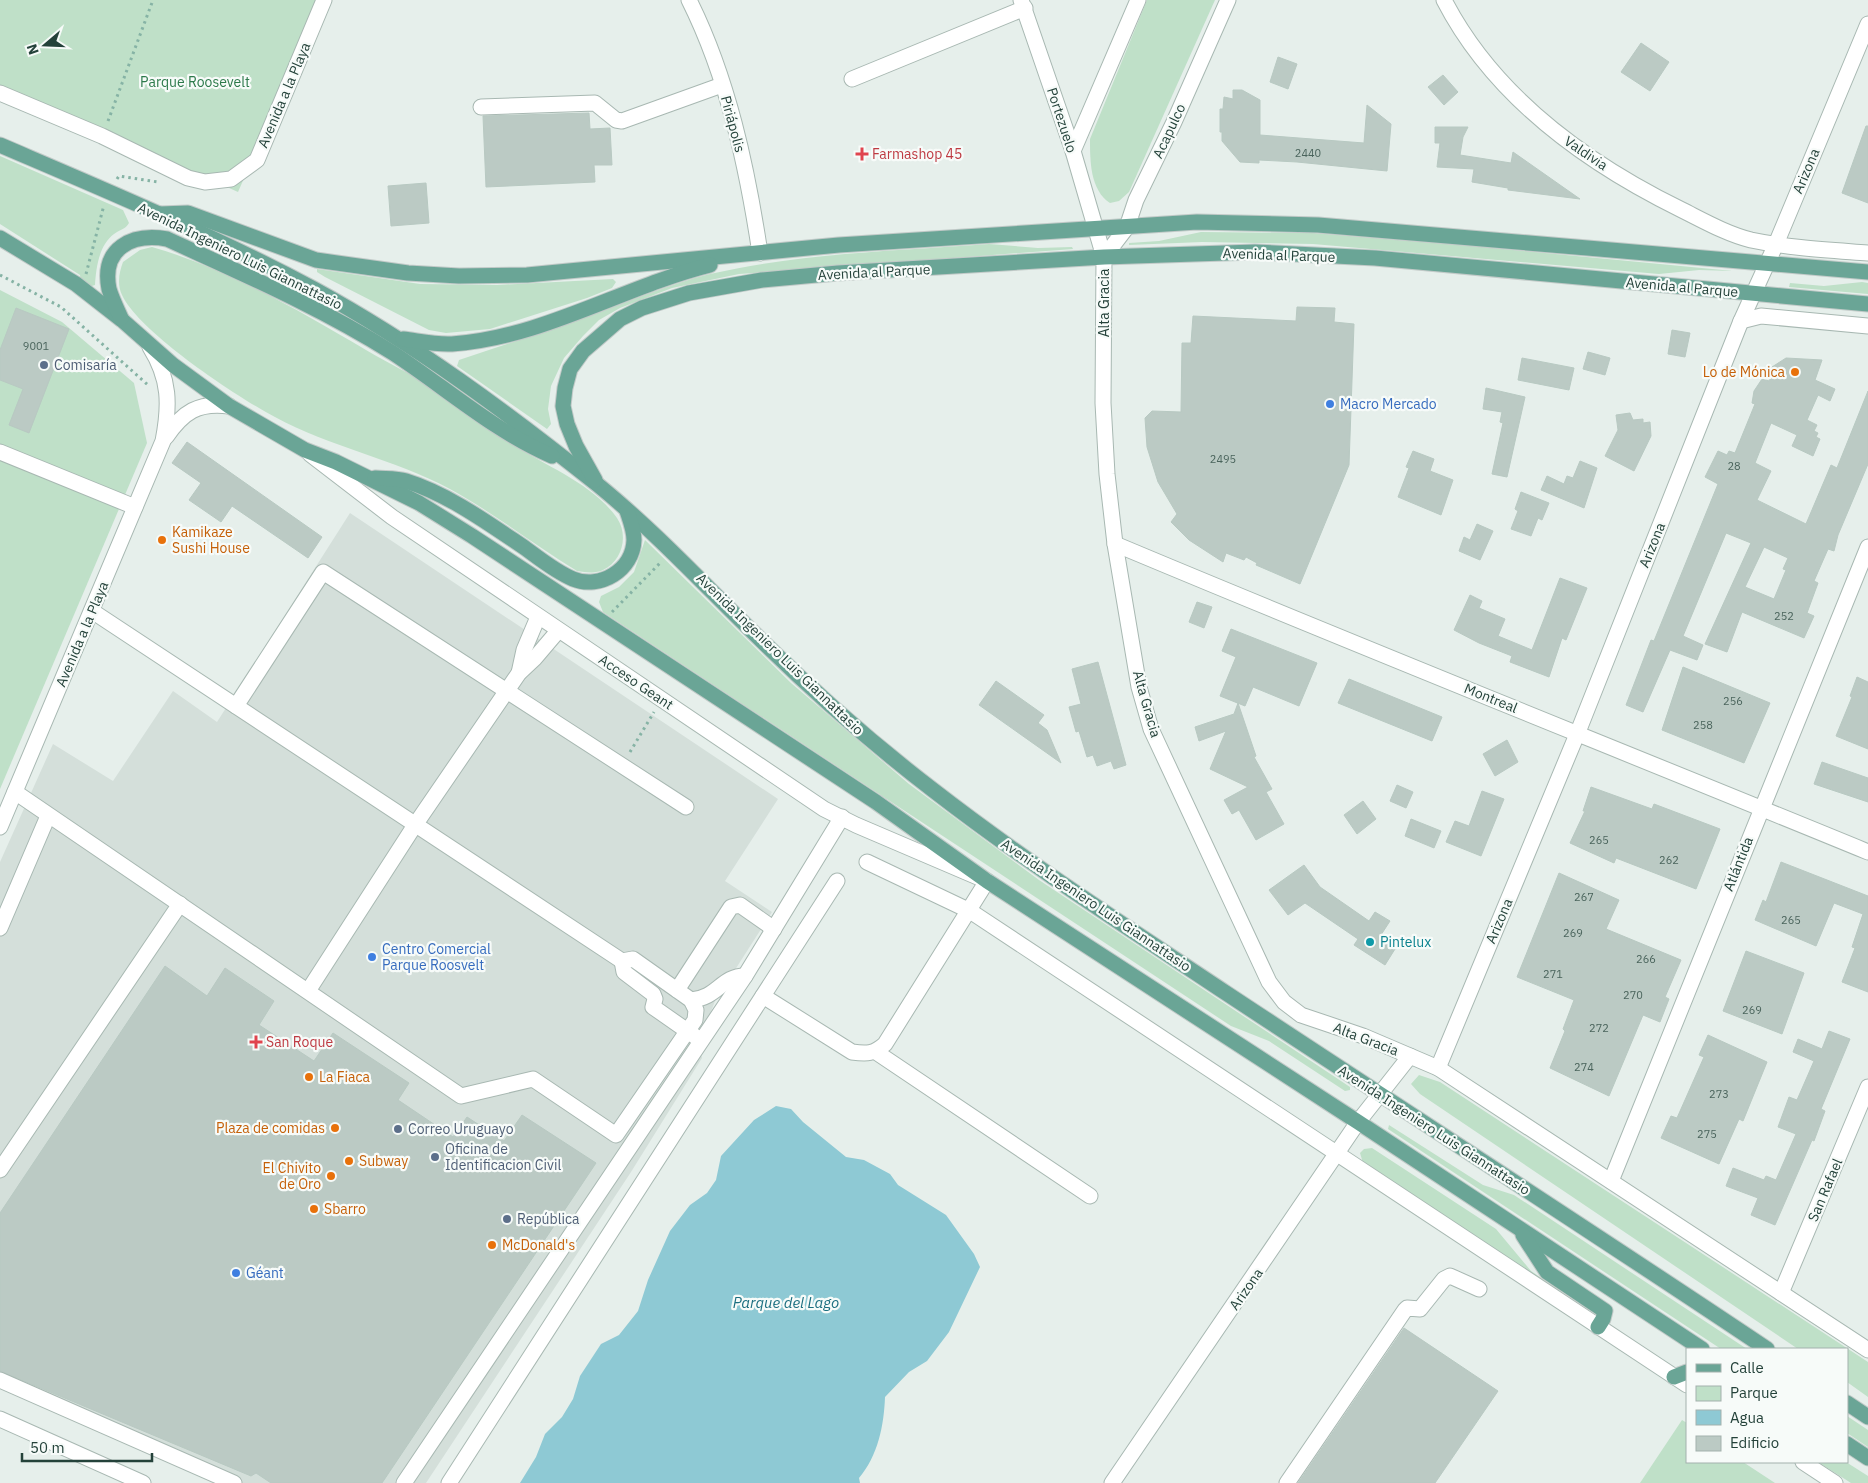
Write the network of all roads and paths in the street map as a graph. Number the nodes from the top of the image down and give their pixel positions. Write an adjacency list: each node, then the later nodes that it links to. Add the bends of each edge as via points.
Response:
1 (153, 0): 13 (path)
2 (324, 0): 16 (street, Avenida a la Playa, via 256,160 231,180 205,182)
3 (689, 0): 10 (street, Piriápolis, via 708,37)
4 (1138, 0): 15 (street)
5 (1228, 0): 19 (street, Acapulco, via 1136,200)
6 (1444, 0): 22 (street, Valdivia, via 1476,50 1511,92 1574,148 1664,201 1723,230)
7 (1023, 4): 9 (street); 15 (street, Portezuelo)
8 (1868, 24): 22 (street, Arizona)
9 (852, 79)
10 (722, 86): 12 (street, via 622,121 595,103); 23 (street, Piriápolis, via 753,205)
11 (0, 93): 13 (street)
12 (481, 108)
13 (102, 136): 16 (street)
14 (0, 145): 17 (main road, Avenida Ingeniero Luis Giannattasio)
15 (1073, 150): 20 (street, Portezuelo)
16 (188, 178): 17 (path, via 176,184 119,176)
17 (109, 191): 18 (main road, Avenida Ingeniero Luis Giannattasio); 29 (path)
18 (154, 214): 23 (main road, via 188,213 316,260 408,274 527,275); 36 (main road, Avenida Ingeniero Luis Giannattasio, via 311,288)
19 (1127, 227): 20 (main road, Avenida al Parque); 25 (street, Acapulco); 26 (main road, Avenida al Parque, via 1197,222 1318,224)
20 (1096, 235): 23 (main road, Avenida al Parque, via 918,239); 25 (street, Alta Gracia)
21 (0, 238): 29 (main road)
22 (1776, 244): 24 (street); 26 (street, Arizona)
23 (760, 253): 36 (main road, via 694,269 516,333 450,344)
24 (1868, 254)
25 (1104, 257): 30 (main road, Avenida al Parque, via 1255,252 1375,258); 45 (main road, Avenida al Parque, via 762,280 689,293 620,318 583,350 570,369 564,388 567,424); 48 (street, Alta Gracia, via 1103,403)
26 (1766, 264): 27 (main road, Avenida al Parque); 30 (street, Arizona)
27 (1868, 272)
28 (0, 275): 39 (path, via 61,307 144,379)
29 (82, 289): 32 (main road)
30 (1752, 294): 31 (main road, Avenida al Parque); 33 (street, Arizona)
31 (1868, 304)
32 (122, 320): 34 (main road, via 110,290 110,264 115,252 125,244 151,236 167,239); 37 (main road)
33 (1740, 321): 35 (street, via 1761,316); 59 (street, Arizona)
34 (347, 326): 36 (main road); 43 (main road, via 392,353 516,439)
35 (1868, 326)
36 (397, 338): 43 (main road, Avenida Ingeniero Luis Giannattasio)
37 (150, 346): 38 (main road); 39 (street, via 162,369)
38 (229, 406): 40 (street, via 214,404 195,409 175,424); 41 (main road)
39 (169, 412): 40 (street)
40 (163, 441): 46 (street, Avenida a la Playa)
41 (304, 450): 44 (main road); 52 (street, Acceso Geant, via 392,517)
42 (0, 452): 46 (street)
43 (565, 460): 45 (main road, Avenida Ingeniero Luis Giannattasio)
44 (366, 477): 47 (main road, via 404,480 438,494 553,568 573,579 587,582 611,577 632,552 633,528); 53 (main road, via 419,503)
45 (598, 485): 47 (main road, Avenida Ingeniero Luis Giannattasio)
46 (135, 507): 51 (street, Avenida a la Playa)
47 (627, 510): 50 (main road, Avenida Ingeniero Luis Giannattasio)
48 (1115, 544): 59 (street, Montreal); 85 (street, Alta Gracia, via 1139,687 1151,729 1269,982 1284,1002 1301,1015)
49 (1868, 547): 63 (street, Atlántida)
50 (672, 550): 53 (path); 88 (main road, Avenida Ingeniero Luis Giannattasio, via 800,677 929,787 1001,841)
51 (92, 611): 58 (street); 61 (street, Avenida a la Playa)
52 (538, 617): 54 (street, Acceso Geant); 55 (street, via 524,650)
53 (601, 622): 71 (main road, via 876,802)
54 (558, 630): 55 (street, via 536,658); 57 (street, Acceso Geant)
55 (519, 673): 56 (street)
56 (507, 691): 58 (street, via 323,572); 60 (street); 66 (street)
57 (662, 700): 60 (path); 65 (street, Acceso Geant, via 824,809)
58 (236, 706): 66 (street)
59 (1578, 732): 63 (street, Montreal); 86 (street, Arizona)
60 (621, 765): 62 (street)
61 (15, 792): 64 (street); 67 (street, Avenida a la Playa)
62 (686, 807)
63 (1761, 808): 68 (street, Montreal); 94 (street, Atlántida)
64 (48, 816): 72 (street); 74 (street)
65 (842, 817): 71 (street, Acceso Geant); 75 (street)
66 (415, 824): 76 (street); 79 (street)
67 (0, 827)
68 (1868, 852)
69 (867, 862): 73 (street)
70 (837, 881): 80 (street)
71 (987, 881): 73 (street); 89 (main road)
72 (180, 904): 79 (street); 93 (street)
73 (970, 911): 84 (street, via 885,1044); 92 (street)
74 (0, 928)
75 (774, 929): 77 (street); 78 (street, via 740,905 731,907)
76 (622, 961): 78 (street, via 632,959); 82 (street, via 624,972 653,994 652,1007)
77 (745, 976): 81 (street, via 734,976 705,999); 83 (street)
78 (677, 990): 81 (street)
79 (308, 991): 90 (street, via 462,1096 533,1079)
80 (763, 996): 84 (street, via 852,1052); 114 (street)
81 (691, 1000): 82 (street, via 696,1020)
82 (688, 1031): 83 (street); 90 (street)
83 (701, 1042): 91 (street)
84 (876, 1052): 95 (street)
85 (1410, 1056): 86 (street); 88 (street, Arizona)
86 (1438, 1068): 94 (street)
87 (1868, 1087): 98 (street, San Rafael)
88 (1380, 1096): 89 (street, Arizona); 101 (main road, Avenida Ingeniero Luis Giannattasio)
89 (1358, 1122): 92 (street, Arizona); 96 (main road)
90 (616, 1135): 91 (street)
91 (631, 1145): 113 (street)
92 (1337, 1156): 99 (street); 115 (street, Arizona)
93 (0, 1170)
94 (1611, 1181): 98 (street)
95 (1090, 1196)
96 (1520, 1229): 99 (main road, via 1547,1272 1604,1311 1604,1319); 100 (main road)
97 (1479, 1289): 116 (street, via 1450,1276 1444,1278 1420,1309 1405,1310)
98 (1781, 1293): 102 (street)
99 (1598, 1327): 103 (street)
100 (1700, 1348)
101 (1765, 1348)
102 (1868, 1350)
103 (1680, 1374)
104 (0, 1380): 112 (street)
105 (1848, 1404): 106 (main road)
106 (1868, 1417)
107 (0, 1419): 111 (street)
108 (1848, 1445): 109 (main road)
109 (1868, 1458)
110 (1805, 1463): 117 (street)
111 (143, 1483)
112 (234, 1483)
113 (404, 1483)
114 (449, 1483)
115 (1112, 1483)
116 (1287, 1483)
117 (1835, 1483)

